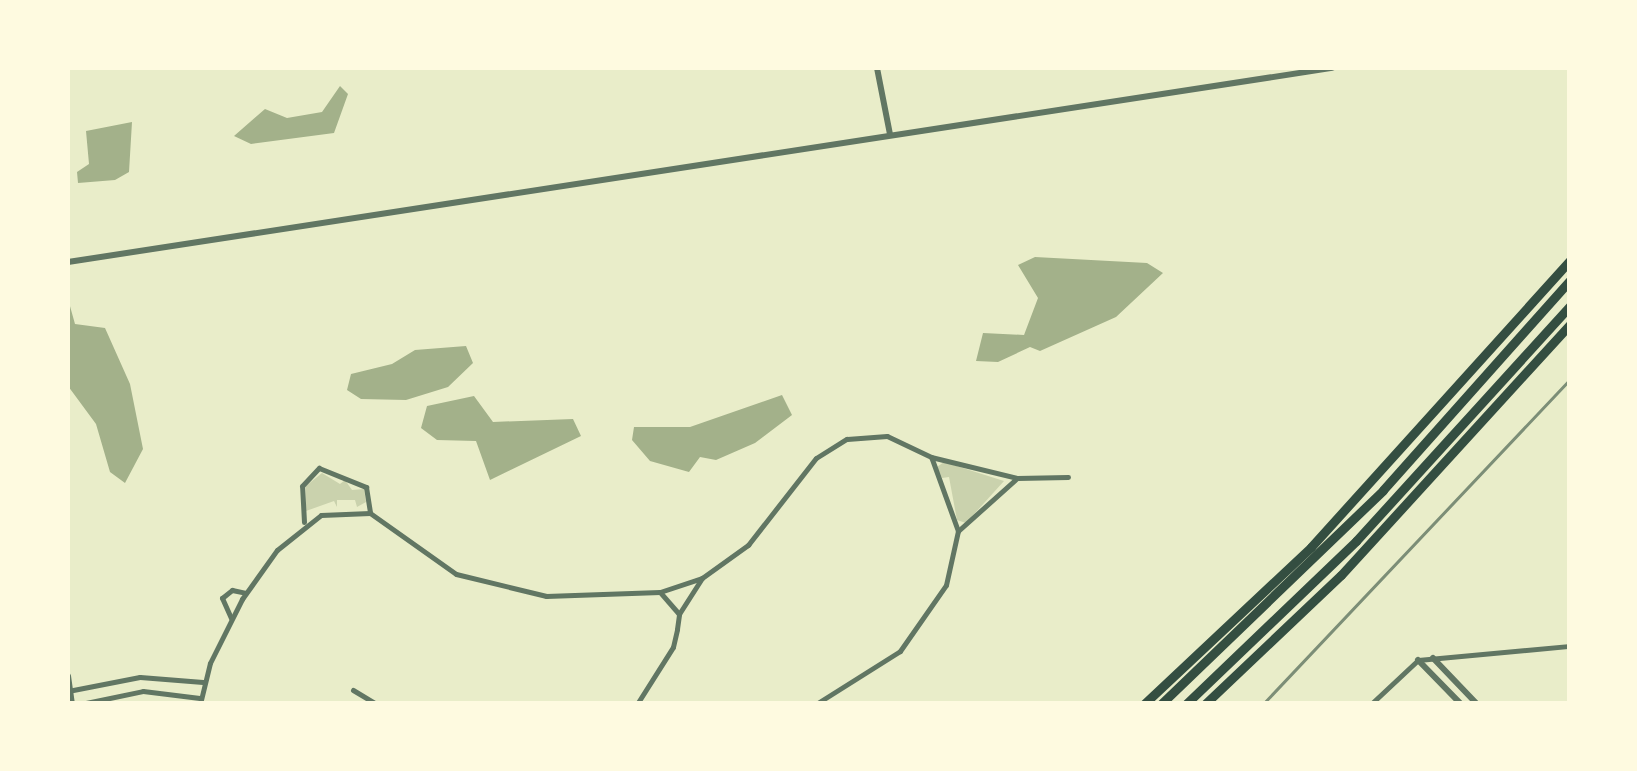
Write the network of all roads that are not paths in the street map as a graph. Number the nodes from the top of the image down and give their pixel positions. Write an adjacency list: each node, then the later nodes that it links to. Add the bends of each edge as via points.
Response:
1 (877, 68): 3 (street)
2 (1332, 68): 3 (street)
3 (890, 134): 5 (street)
4 (1570, 260): 35 (highway, via 1311,547)
5 (68, 262)
6 (1570, 280): 36 (highway, via 1383,490)
7 (1570, 306): 37 (highway, via 1356,542)
8 (1570, 321): 38 (highway, via 1342,574)
9 (932, 457): 11 (street); 14 (street); 15 (street, via 886,436 831,446 792,484 748,545)
10 (1068, 477): 11 (street)
11 (1017, 478): 14 (street)
12 (370, 513): 13 (street, via 341,511); 13 (street, via 366,486 319,468 302,486); 16 (street, via 472,580 572,598)
13 (304, 522): 17 (street)
14 (958, 531): 34 (street, via 946,585 915,635 878,668)
15 (702, 578): 16 (street); 18 (street)
16 (660, 592): 18 (street)
17 (246, 593): 19 (street); 19 (street, via 224,594 221,607)
18 (679, 614): 33 (street, via 673,648)
19 (232, 618): 25 (street)
20 (1570, 646): 21 (street)
21 (1433, 658): 22 (street); 41 (street)
22 (1418, 660): 39 (street); 40 (street)
23 (68, 676): 26 (street)
24 (153, 678): 25 (street); 26 (street); 28 (street)
25 (203, 682): 29 (street)
26 (69, 690): 30 (street)
27 (354, 690): 32 (street)
28 (154, 691): 29 (street); 31 (street)
29 (200, 701)
30 (70, 703)
31 (81, 704)
32 (376, 704)
33 (637, 704)
34 (816, 704)
35 (1144, 704)
36 (1161, 704)
37 (1186, 704)
38 (1205, 704)
39 (1372, 704)
40 (1461, 704)
41 (1477, 704)

